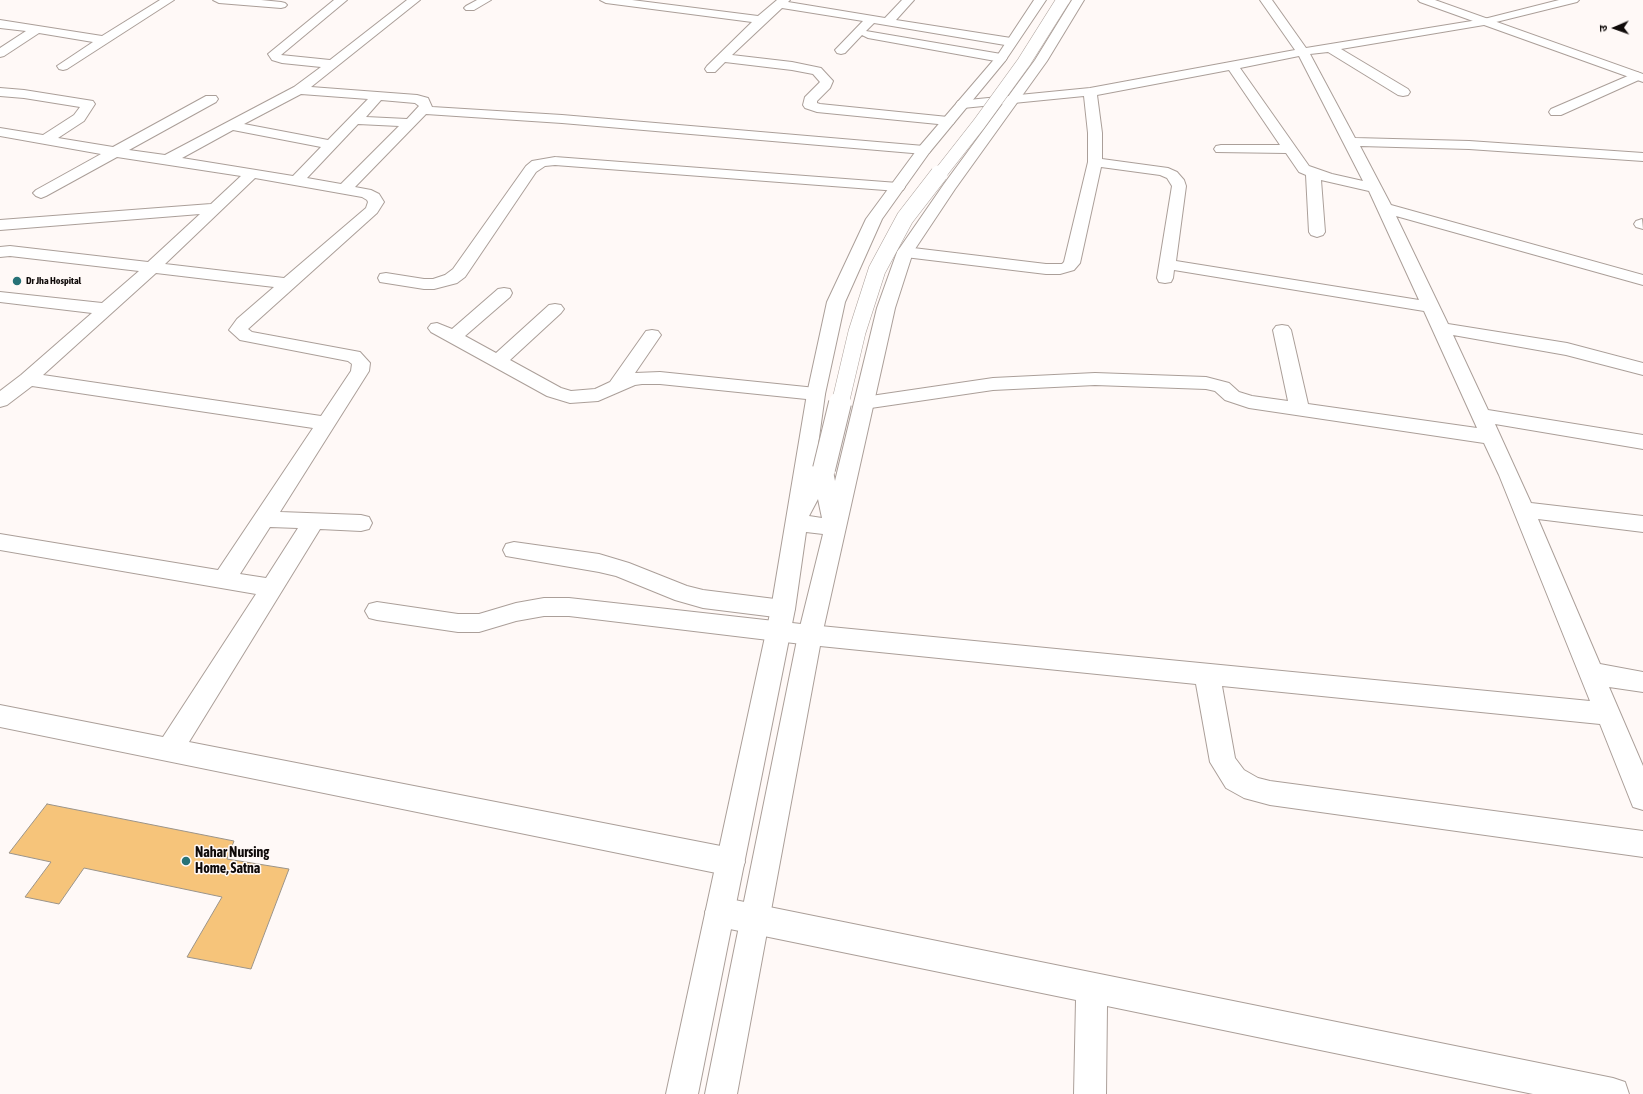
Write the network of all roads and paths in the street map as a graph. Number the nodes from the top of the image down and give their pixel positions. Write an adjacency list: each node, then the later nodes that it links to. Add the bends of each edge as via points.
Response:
1 (168, 0): 26 (street)
2 (219, 0): 16 (street)
3 (341, 0): 33 (street, via 274,54 282,59)
4 (414, 0): 33 (street)
5 (485, 0): 17 (street)
6 (606, 0): 12 (street)
7 (908, 0): 21 (street)
8 (1266, 0): 30 (street)
9 (1424, 0): 22 (street)
10 (1451, 0): 18 (street)
11 (1573, 0): 18 (street)
12 (630, 1): 20 (street)
13 (782, 2): 19 (street); 20 (street)
14 (1037, 4): 15 (street); 29 (street)
15 (1070, 4): 44 (street, via 1041,61); 102 (street, bridge, via 905,218 878,270 857,332)
16 (281, 5)
17 (470, 8)
18 (1502, 17): 22 (street); 37 (street)
19 (871, 19): 21 (street); 25 (street)
20 (762, 20): 32 (street)
21 (886, 22): 29 (street)
22 (1484, 22): 27 (street); 37 (street, via 1622,71)
23 (0, 24): 24 (street)
24 (36, 30): 26 (street); 31 (street)
25 (858, 32): 28 (street); 29 (street)
26 (104, 40): 34 (street)
27 (1329, 47): 30 (street); 41 (street)
28 (841, 50)
29 (1006, 50): 45 (street)
30 (1303, 52): 35 (street); 54 (street)
31 (0, 53)
32 (722, 58): 36 (street); 49 (street, via 817,71 827,81 810,100 810,105 817,108)
33 (333, 64): 38 (street)
34 (63, 66)
35 (1233, 66): 40 (street); 57 (street)
36 (711, 69)
37 (1640, 71): 47 (street)
38 (300, 90): 42 (street); 51 (street)
39 (0, 92): 53 (street, via 88,104 79,118)
40 (1090, 92): 44 (street); 62 (street, via 1095,133)
41 (1402, 92)
42 (378, 96): 46 (street, via 423,101 426,106); 48 (street)
43 (211, 99): 59 (street)
44 (1012, 100): 45 (street); 75 (street, via 949,186)
45 (963, 104): 49 (street)
46 (423, 110): 50 (street); 58 (street, via 562,119)
47 (1556, 112)
48 (354, 120): 50 (street); 55 (street)
49 (948, 121): 58 (street)
50 (410, 123): 68 (street)
51 (230, 126): 55 (street); 61 (street)
52 (0, 132): 53 (street)
53 (46, 140): 59 (street)
54 (1350, 142): 60 (street, via 1469,145); 67 (street)
55 (331, 144): 65 (street)
56 (1220, 149): 57 (street)
57 (1290, 149): 64 (street, via 1304,169)
58 (924, 150): 66 (street)
59 (115, 152): 61 (street); 69 (street)
60 (1643, 158)
61 (167, 160): 63 (street)
62 (1095, 162): 75 (street, via 1072,263 1068,267 1046,269); 82 (street, via 1163,171 1177,180 1179,186 1166,271)
63 (252, 172): 65 (street); 70 (street)
64 (1312, 174): 67 (street); 73 (street)
65 (296, 180): 68 (street)
66 (898, 187): 77 (street, via 545,162 531,169 459,273 451,280 424,284); 94 (street, via 874,219 836,302)
67 (1375, 188): 71 (street)
68 (344, 189): 79 (street, via 374,197 376,202 372,210)
69 (41, 193)
70 (213, 208): 72 (street); 76 (street)
71 (1385, 208): 78 (street); 82 (street)
72 (0, 224)
73 (1317, 232)
74 (0, 252): 76 (street, via 10,251)
75 (905, 252): 96 (street, via 886,308)
76 (152, 268): 79 (street); 83 (street)
77 (386, 278)
78 (1643, 280)
79 (289, 284): 99 (street, via 238,330 246,336 354,356 361,363 360,371)
80 (504, 293): 89 (street)
81 (0, 297): 83 (street)
82 (1431, 307): 86 (street)
83 (106, 309): 92 (street)
84 (555, 309): 90 (street)
85 (437, 328): 89 (street)
86 (1441, 328): 91 (street, via 1567,350); 98 (street)
87 (1282, 330): 97 (street)
88 (652, 335): 93 (street)
89 (453, 337): 90 (street)
90 (498, 361): 93 (street, via 554,392 570,397 598,394)
91 (1643, 368)
92 (28, 380): 95 (street); 99 (street)
93 (617, 386): 94 (street, via 630,380 660,378)
94 (816, 394): 107 (street)
95 (0, 402)
96 (864, 403): 97 (street, via 993,384 1095,379 1206,383 1222,387 1232,396 1249,402); 109 (street)
97 (1299, 409): 100 (street)
98 (1481, 415): 100 (street); 101 (street)
99 (326, 423): 104 (street)
100 (1491, 437): 103 (street)
101 (1643, 442)
102 (824, 470): 107 (street); 109 (street)
103 (1524, 510): 108 (street); 117 (street)
104 (264, 519): 105 (street); 112 (street)
105 (314, 521): 106 (street); 113 (street)
106 (361, 523)
107 (795, 523): 109 (street); 115 (street)
108 (1643, 524)
109 (835, 527): 116 (street)
110 (0, 542): 112 (street)
111 (514, 550): 115 (street, via 599,563 683,594)
112 (224, 580): 113 (street)
113 (272, 588): 122 (street)
114 (377, 610): 115 (street, via 458,623 479,623 516,612 569,607)
115 (781, 620): 116 (street); 125 (street)
116 (810, 635): 118 (street); 127 (street)
117 (1590, 673): 119 (street); 120 (street)
118 (1207, 674): 120 (street); 124 (street, via 1223,762 1235,779 1253,789)
119 (1643, 682)
120 (1607, 714): 123 (street)
121 (0, 716): 122 (street)
122 (170, 749): 125 (street)
123 (1643, 798)
124 (1643, 844)
125 (731, 862): 126 (street)
126 (720, 912): 127 (street); 129 (street)
127 (756, 920): 128 (street); 130 (street)
128 (1092, 989): 131 (street); 132 (street)
129 (682, 1094)
130 (721, 1094)
131 (1090, 1094)
132 (1613, 1094)

